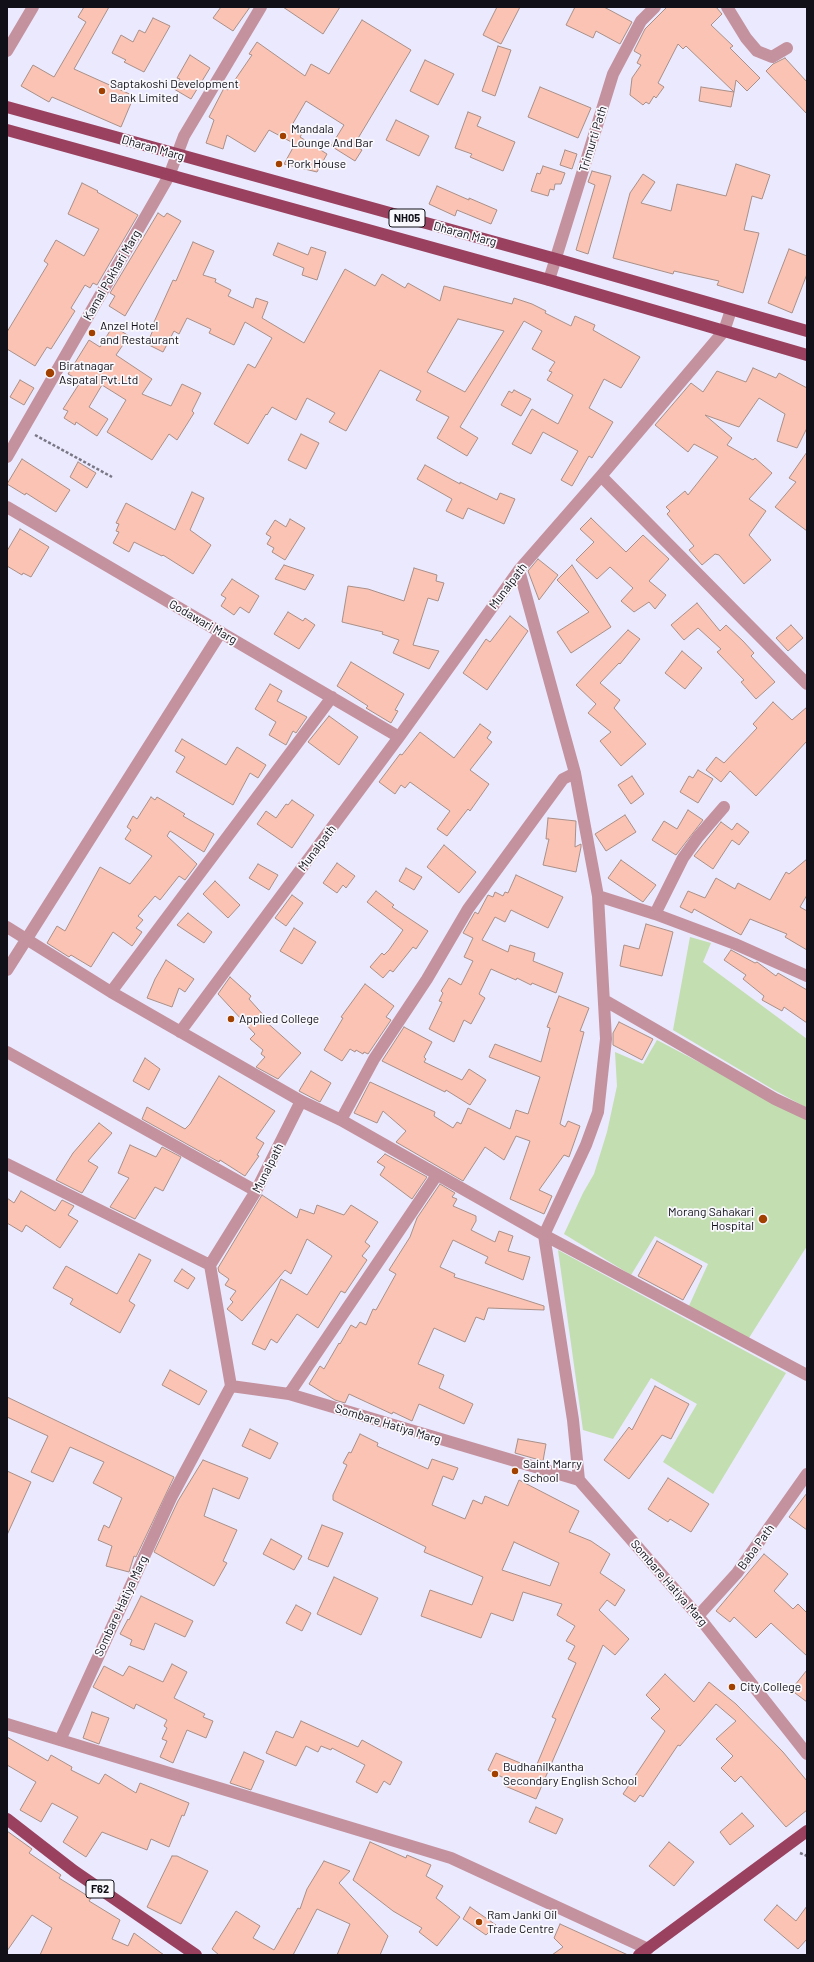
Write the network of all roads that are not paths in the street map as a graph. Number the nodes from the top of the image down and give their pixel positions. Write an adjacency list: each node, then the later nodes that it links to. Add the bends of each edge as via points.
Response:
1 (33, 7): 6 (street)
2 (261, 7): 9 (street, Kamal Pokhari Marg, via 184,136)
3 (655, 7): 11 (street, Trimurti Path, via 641,21 614,74)
4 (727, 7): 5 (street, via 757,51 772,57)
5 (787, 48)
6 (7, 51)
7 (7, 107): 9 (main road, Dharan Marg / NH05)
8 (7, 130): 10 (main road, Dharan Marg / NH05)
9 (177, 154): 10 (street, Kamal Pokhari Marg); 11 (main road, Dharan Marg / NH05)
10 (169, 176): 12 (main road, Dharan Marg / NH05); 17 (street, Kamal Pokhari Marg)
11 (556, 259): 12 (street, Trimurti Path); 13 (main road, Dharan Marg / NH05)
12 (549, 280): 14 (main road, Dharan Marg / NH05)
13 (731, 310): 14 (street, Munalpath); 15 (main road, Dharan Marg / NH05)
14 (724, 331): 16 (main road, Dharan Marg / NH05); 18 (street, Munalpath)
15 (807, 331)
16 (807, 355)
17 (7, 457)
18 (601, 476): 20 (street, Munalpath); 22 (street)
19 (7, 507): 21 (street, Godawari Marg)
20 (519, 570): 24 (street, Munalpath); 25 (street)
21 (221, 632): 23 (street, Godawari Marg); 30 (street)
22 (807, 684)
23 (332, 697): 24 (street, Godawari Marg); 33 (street)
24 (399, 737): 35 (street, Munalpath)
25 (575, 773): 27 (street); 39 (street, via 563,779 468,909 427,979 374,1059)
26 (724, 807): 28 (street, via 683,858)
27 (598, 896): 28 (street); 34 (street)
28 (655, 914): 32 (street, via 735,944)
29 (7, 927): 30 (street)
30 (27, 940): 31 (street); 33 (street)
31 (7, 970)
32 (807, 976)
33 (111, 992): 35 (street)
34 (604, 1000): 38 (street, via 776,1099); 43 (street, via 606,1040 598,1112 586,1145)
35 (180, 1032): 37 (street)
36 (7, 1052): 42 (street)
37 (301, 1101): 39 (street); 42 (street, Munalpath)
38 (807, 1114)
39 (341, 1120): 41 (street)
40 (7, 1164): 44 (street)
41 (437, 1175): 43 (street); 47 (street)
42 (256, 1191): 44 (street, Munalpath)
43 (544, 1234): 45 (street); 49 (street)
44 (210, 1265): 46 (street)
45 (807, 1375)
46 (231, 1386): 47 (street, Sombare Hatiya Marg); 52 (street, Sombare Hatiya Marg, via 171,1498)
47 (289, 1394): 49 (street, Sombare Hatiya Marg)
48 (807, 1474): 50 (street, Baba Path, via 737,1573)
49 (580, 1480): 50 (street, Sombare Hatiya Marg)
50 (698, 1616): 53 (street, Sombare Hatiya Marg)
51 (7, 1724): 52 (street)
52 (60, 1740): 56 (street, via 450,1858)
53 (807, 1754)
54 (7, 1819): 57 (main road, F62, via 74,1871)
55 (807, 1831): 56 (main road)
56 (644, 1952)
57 (196, 1955)

